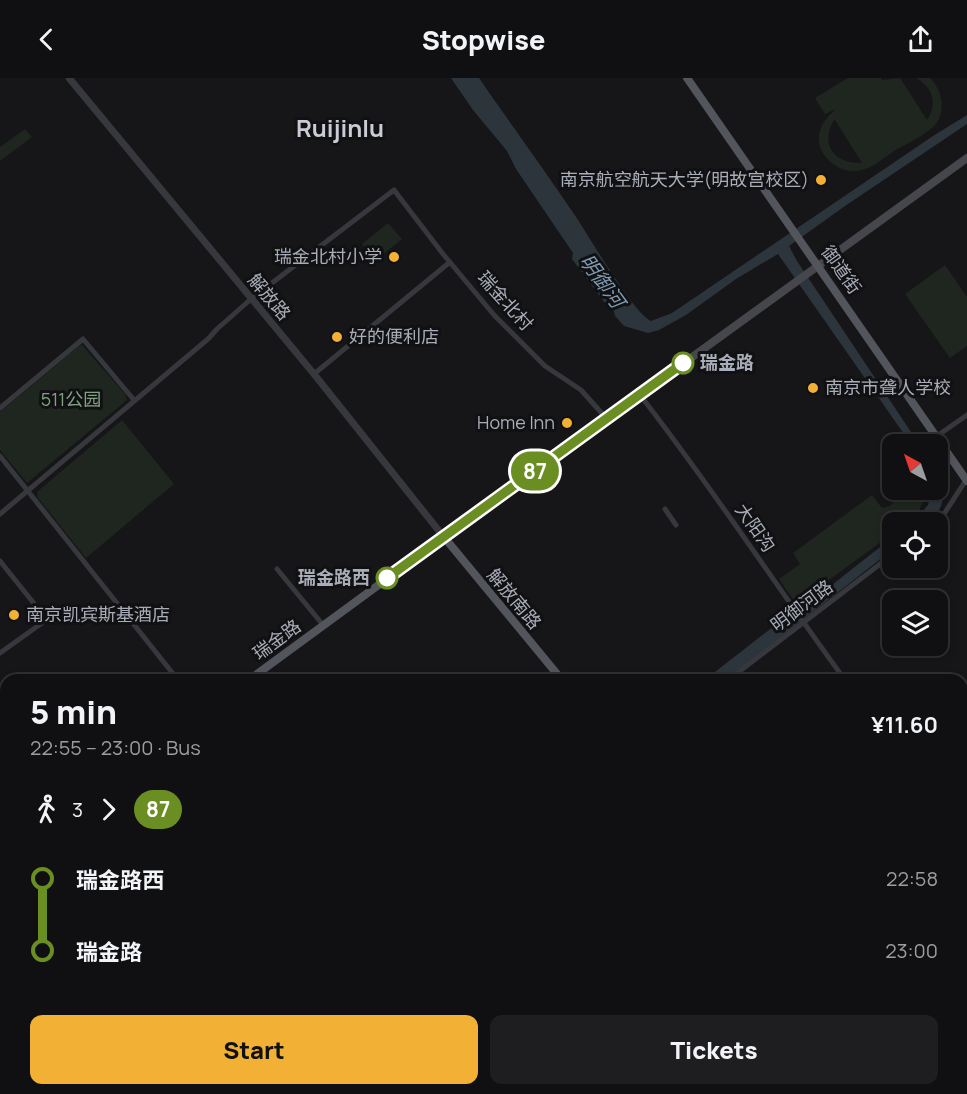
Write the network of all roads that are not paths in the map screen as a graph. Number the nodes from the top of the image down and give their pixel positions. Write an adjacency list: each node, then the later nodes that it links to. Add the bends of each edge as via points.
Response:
1 (69, 78): 6 (street, 解放路)
2 (687, 78): 5 (main road, 御道街)
3 (967, 158): 5 (main road, 瑞金路)
4 (450, 262): 6 (street, 瑞金北村, via 394,190); 7 (street); 12 (street, 瑞金北村, via 544,366 581,390)
5 (818, 265): 8 (main road, 瑞金路); 13 (main road, 御道街)
6 (251, 299): 7 (street, 解放路); 9 (street)
7 (314, 374): 23 (street, 解放路)
8 (640, 395): 12 (main road, 瑞金路); 27 (street, 大阳沟)
9 (134, 400): 10 (street, via 83,339); 18 (street)
10 (0, 408)
11 (967, 415): 14 (street)
12 (607, 419): 23 (main road, 瑞金路)
13 (935, 434)
14 (939, 434)
15 (948, 453): 17 (main road, 御道街)
16 (0, 456): 18 (street)
17 (967, 480): 20 (street)
18 (27, 491): 21 (street); 31 (street)
19 (665, 509): 22 (street)
20 (945, 512)
21 (0, 514)
22 (676, 525)
23 (444, 537): 28 (main road, 瑞金路); 29 (street, 解放南路)
24 (0, 561): 30 (street, via 44,616 42,623)
25 (882, 563): 27 (street, 明御河路)
26 (277, 569): 28 (street)
27 (803, 624): 34 (street, 明御河路); 35 (street, 大阳沟)
28 (322, 625): 32 (main road, 瑞金路)
29 (525, 636): 33 (main road)
30 (0, 653)
31 (173, 674)
32 (262, 674)
33 (557, 674)
34 (736, 674)
35 (840, 674)

